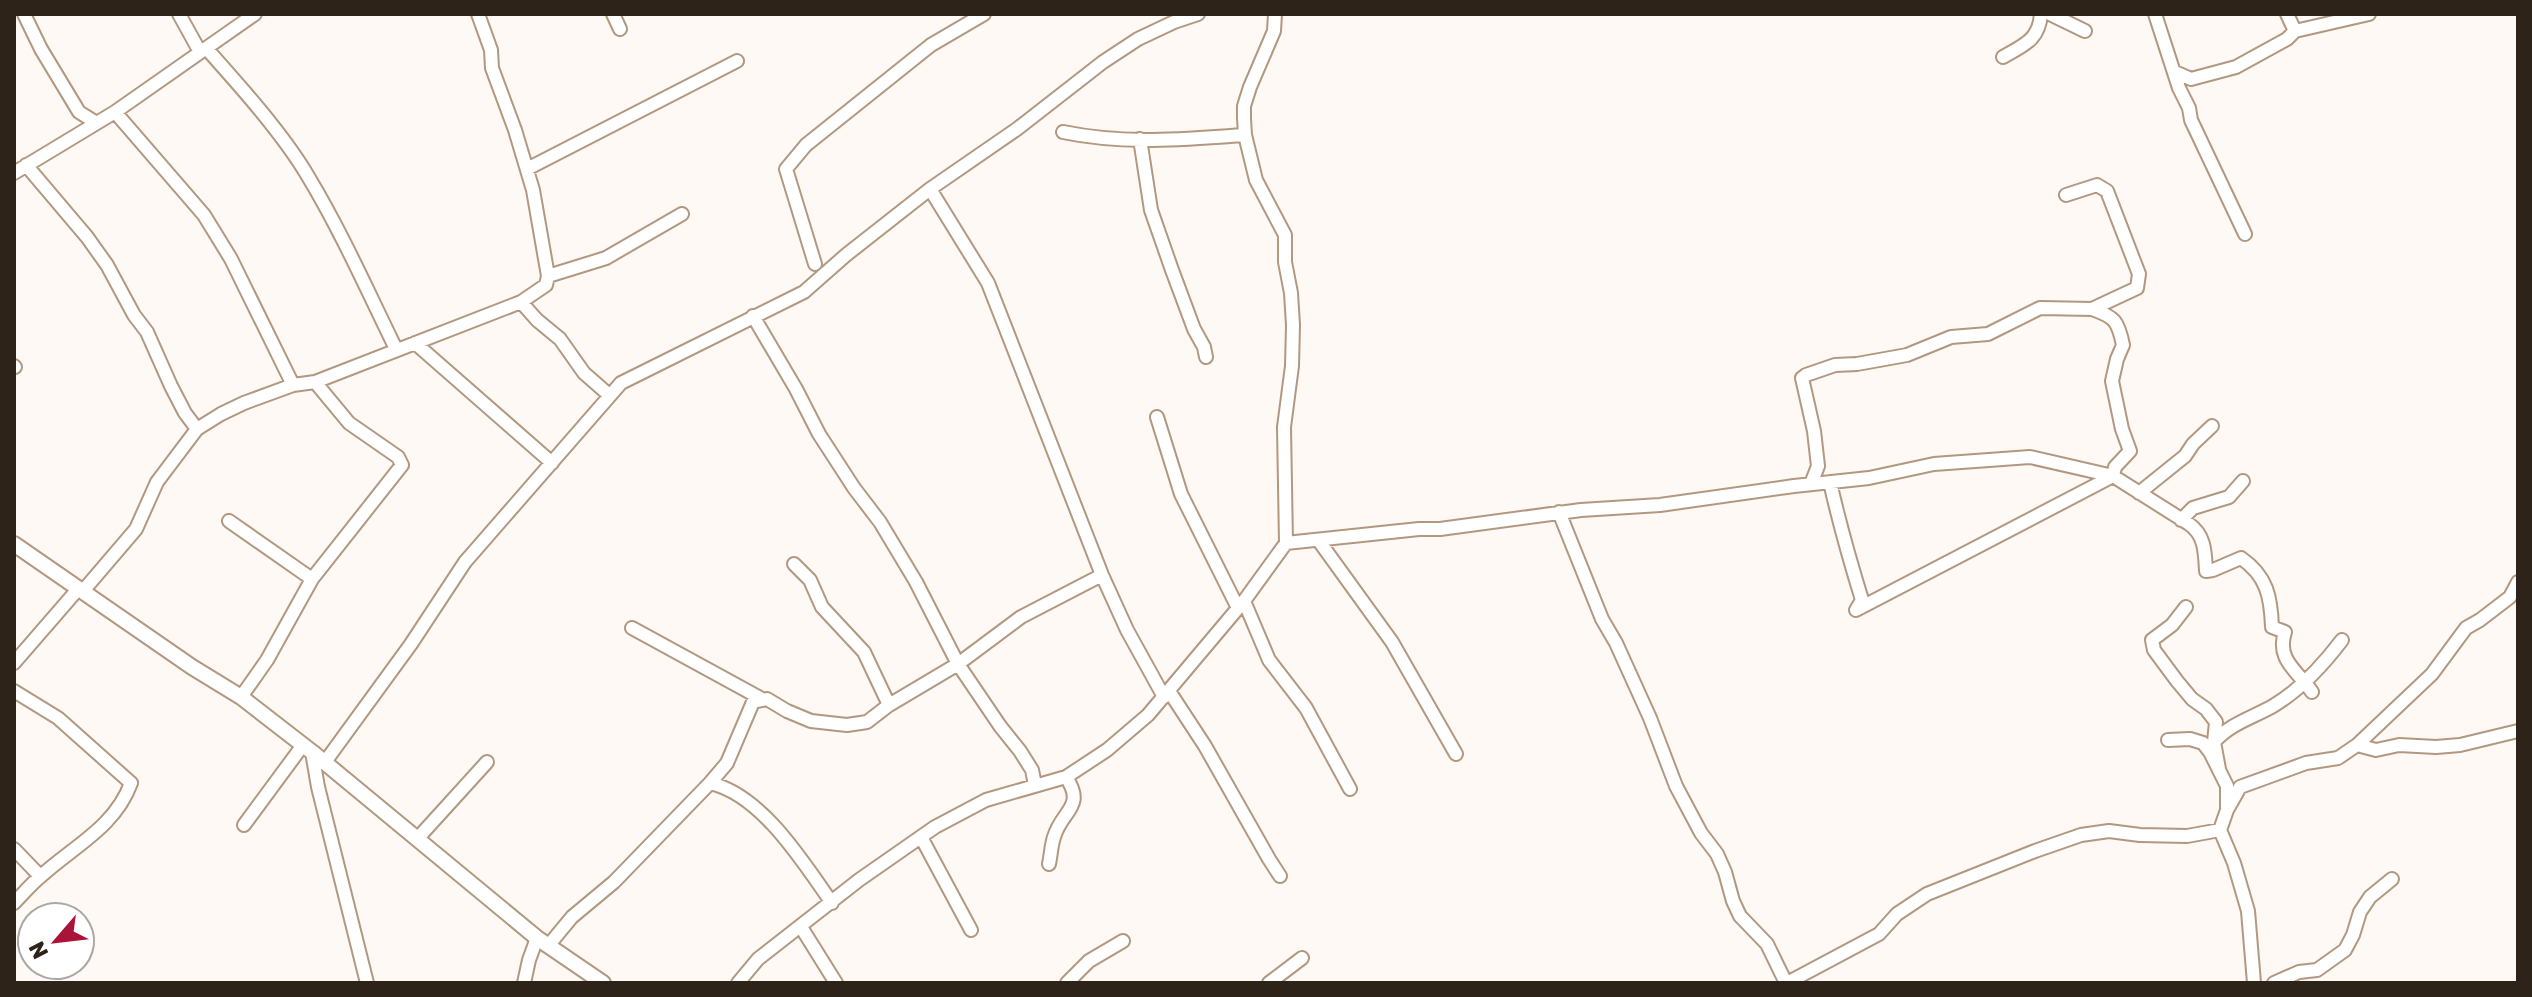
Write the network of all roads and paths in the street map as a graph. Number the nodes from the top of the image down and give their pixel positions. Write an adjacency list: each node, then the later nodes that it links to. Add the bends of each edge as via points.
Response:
1 (24, 14): 21 (street)
2 (179, 14): 17 (street)
3 (255, 14): 17 (street)
4 (478, 14): 29 (street)
5 (613, 14): 14 (street)
6 (984, 14): 34 (street, via 931,45 806,145 786,169)
7 (1198, 14): 30 (street, via 1138,39)
8 (1275, 14): 26 (street, via 1274,31 1244,106)
9 (2041, 14): 18 (street, via 2040,29 2030,41)
10 (2050, 14): 15 (street)
11 (2155, 14): 20 (street)
12 (2287, 14): 16 (street)
13 (2369, 14): 16 (street)
14 (620, 29)
15 (2085, 31)
16 (2295, 31): 20 (street, via 2236,67 2191,79)
17 (203, 50): 22 (street); 40 (street, via 276,131 308,176)
18 (2003, 57)
19 (737, 61): 29 (street)
20 (2175, 72): 33 (street, via 2191,120)
21 (79, 112): 23 (street); 25 (street)
22 (115, 112): 23 (street); 43 (street, via 204,215)
23 (95, 122): 25 (street)
24 (1063, 132): 27 (street, via 1094,139)
25 (78, 133): 28 (street)
26 (1245, 135): 27 (street); 58 (street, via 1256,180 1285,235 1291,293 1292,366 1284,427)
27 (1140, 139): 41 (street, via 1151,210)
28 (20, 169): 47 (street, via 107,265)
29 (527, 169): 35 (street)
30 (930, 189): 38 (street, via 804,292); 61 (street, via 988,283)
31 (2066, 195): 37 (street, via 2097,185 2107,191 2139,274 2137,288)
32 (682, 214): 35 (street, via 606,258)
33 (2245, 234)
34 (815, 264)
35 (548, 276): 36 (street, via 546,285)
36 (521, 302): 39 (street); 44 (street)
37 (2092, 309): 49 (street, via 2115,320 2123,345 2112,381 2130,451); 52 (street, via 2040,308 1988,334 1951,337 1907,355 1835,365 1806,375 1802,378 1818,466)
38 (753, 316): 44 (street); 70 (street, via 819,434 916,582)
39 (415, 343): 40 (street); 48 (street)
40 (396, 349): 42 (street)
41 (1206, 357)
42 (315, 382): 43 (street); 62 (street, via 349,423 402,465)
43 (293, 385): 47 (street)
44 (608, 394): 48 (street)
45 (1157, 417): 65 (street, via 1181,494)
46 (2212, 426): 53 (street)
47 (197, 429): 64 (street, via 157,482 136,529)
48 (552, 463): 83 (street, via 465,562)
49 (2113, 476): 51 (street, via 2030,457 1934,464); 51 (street, via 1856,610 1862,600); 53 (street)
50 (2243, 481): 55 (street, via 2229,497 2193,508)
51 (1830, 482): 52 (street)
52 (1811, 484): 54 (street)
53 (2139, 493): 55 (street)
54 (1559, 512): 57 (street); 114 (street, via 1676,786 1717,854 1740,916 1767,944)
55 (2181, 520): 71 (street, via 2203,538 2206,571 2241,558 2257,571 2268,595 2272,627 2285,632 2280,649)
56 (229, 521): 62 (street)
57 (1319, 541): 58 (street); 82 (street, via 1392,642)
58 (1286, 543): 65 (street)
59 (14, 544): 64 (street)
60 (794, 564): 76 (street, via 815,587 822,607 864,652)
61 (1102, 575): 70 (street, via 1021,617); 73 (street, via 1127,630)
62 (312, 579): 74 (street)
63 (2518, 582): 80 (street, via 2510,597 2466,628 2432,674)
64 (81, 590): 69 (street); 74 (street)
65 (1241, 604): 73 (street); 89 (street, via 1269,660 1306,708)
66 (2186, 607): 79 (street, via 2152,640 2154,650 2216,722)
67 (632, 628): 75 (street)
68 (2342, 640): 71 (street)
69 (14, 663)
70 (958, 664): 76 (street); 88 (street, via 1020,751)
71 (2308, 687): 79 (street, via 2224,731)
72 (14, 691): 97 (street, via 58,718 131,783 124,802 103,826)
73 (1166, 694): 86 (street, via 1107,750); 98 (street, via 1205,746)
74 (241, 697): 81 (street)
75 (762, 699): 76 (street, via 811,721 847,725 867,722); 87 (street, via 753,702 727,763)
76 (889, 705)
77 (2518, 731): 80 (street, via 2460,745 2376,750)
78 (2168, 740): 85 (street, via 2203,743)
79 (2214, 742): 85 (street)
80 (2357, 745): 90 (street, via 2338,758 2306,763 2240,787)
81 (308, 748): 83 (street); 91 (street); 107 (street)
82 (1456, 754)
83 (325, 762): 94 (street)
84 (487, 762): 94 (street)
85 (2219, 769): 90 (street, via 2227,786)
86 (1066, 777): 88 (street); 96 (street, via 1075,790 1074,802 1054,835)
87 (710, 783): 101 (street, via 762,813); 105 (street, via 614,882)
88 (1035, 785): 93 (street, via 986,800)
89 (1350, 789)
90 (2227, 810): 92 (street)
91 (244, 825)
92 (2220, 830): 114 (street, via 2187,836 2109,831 2035,851 1927,894 1879,934); 115 (street, via 2248,911)
93 (921, 837): 101 (street); 103 (street)
94 (418, 838): 105 (street)
95 (14, 849): 97 (street)
96 (1049, 864)
97 (40, 876): 100 (street)
98 (1280, 876)
99 (2392, 879): 116 (street, via 2360,912 2345,950 2317,970)
100 (14, 903)
101 (832, 903): 102 (street)
102 (801, 927): 110 (street, via 758,959); 111 (street)
103 (971, 930)
104 (1123, 941): 112 (street, via 1089,961)
105 (542, 942): 108 (street, via 529,960); 109 (street)
106 (1302, 958): 113 (street)
107 (367, 983)
108 (524, 983)
109 (603, 983)
110 (738, 983)
111 (836, 983)
112 (1067, 983)
113 (1269, 983)
114 (1786, 983)
115 (2254, 983)
116 (2274, 983)

